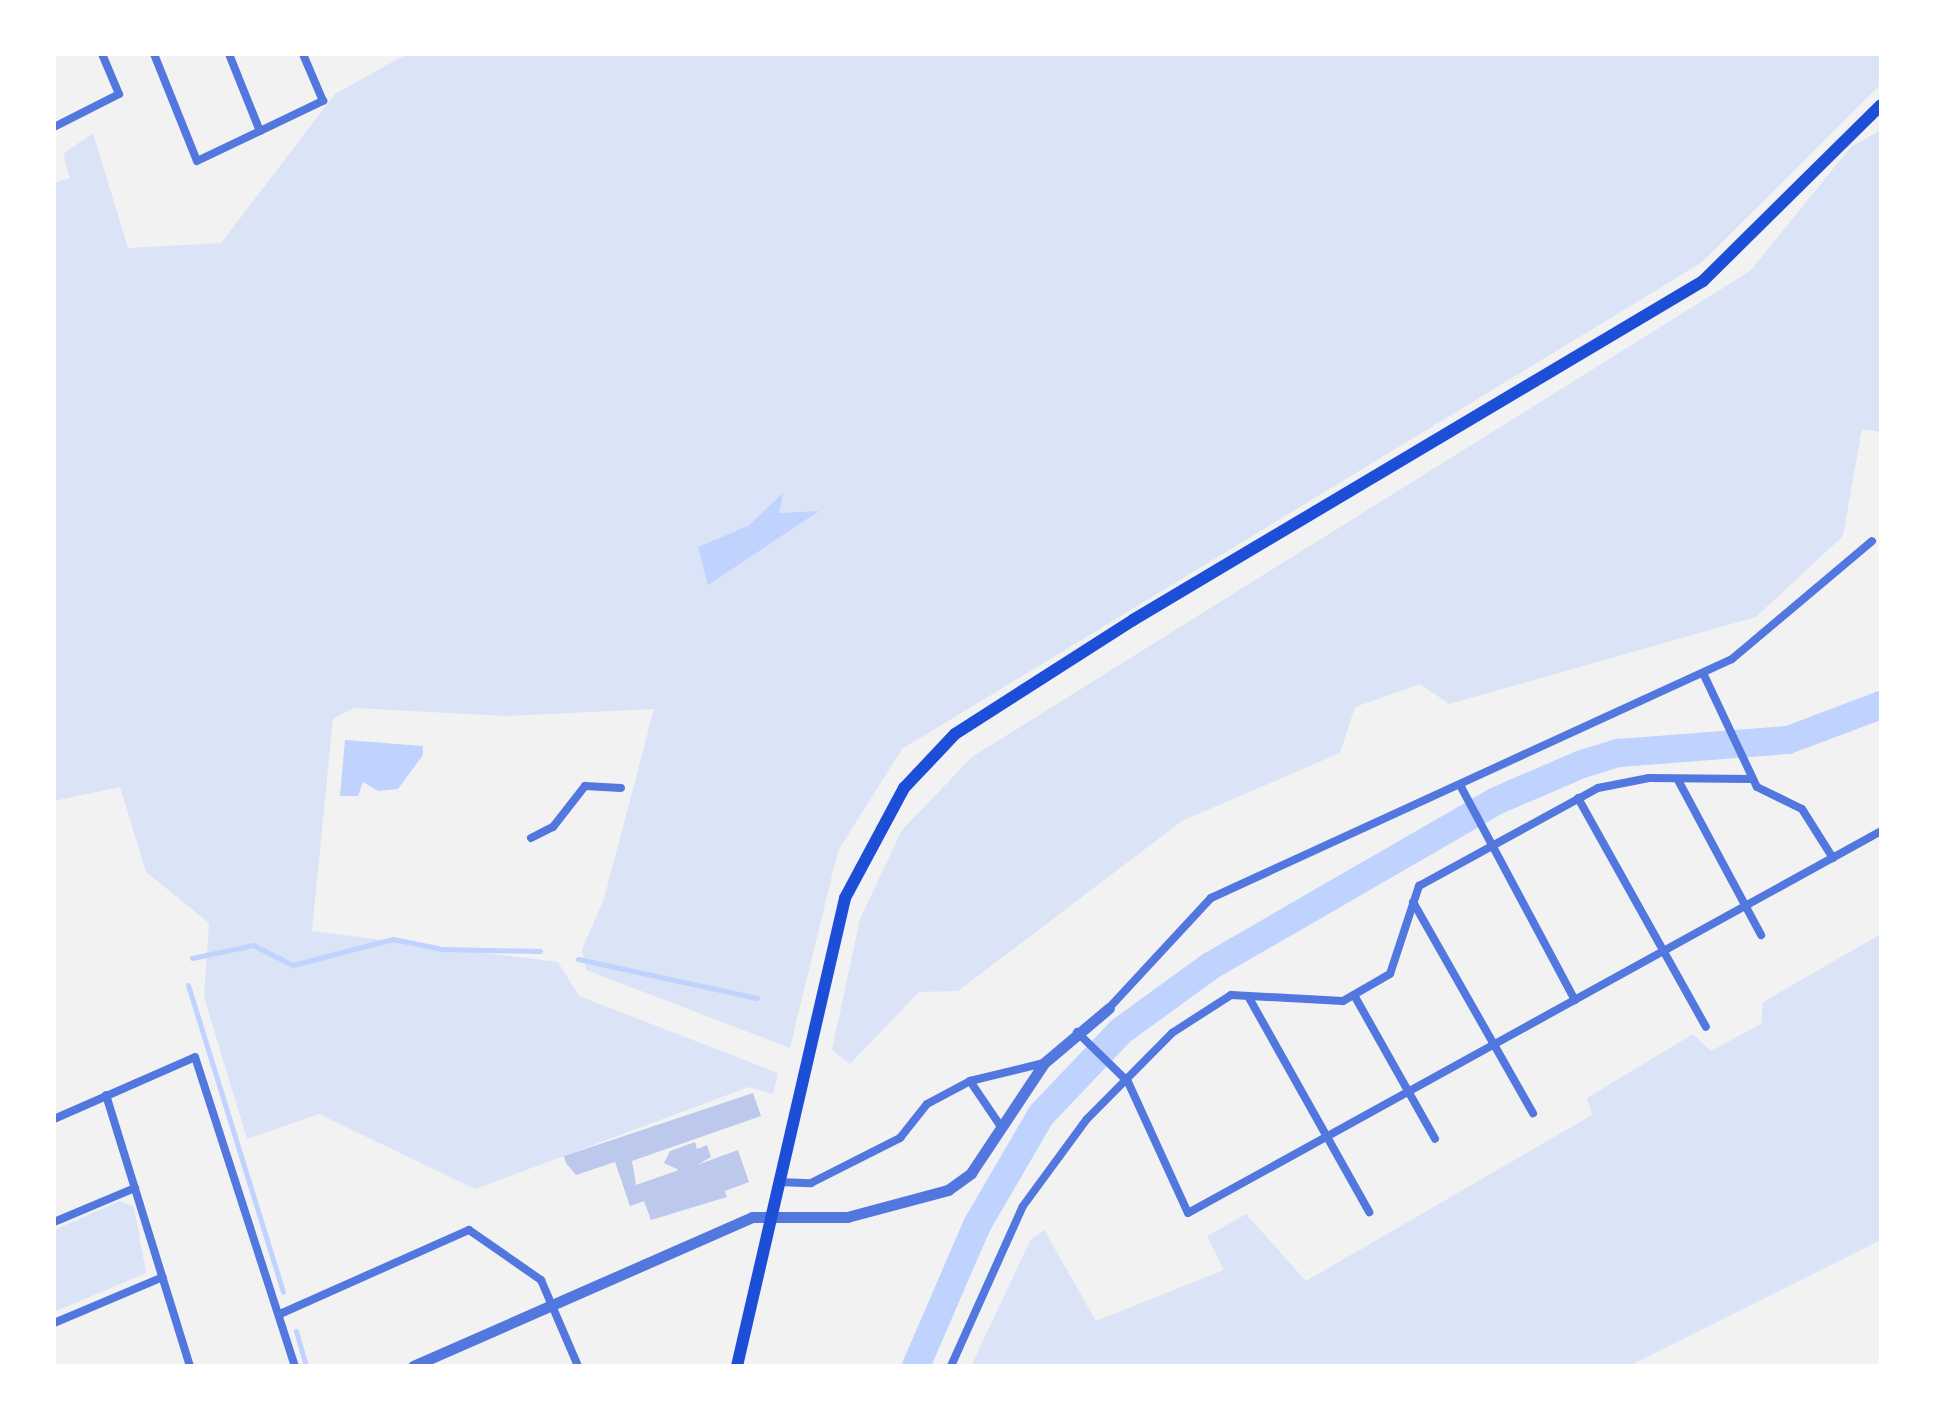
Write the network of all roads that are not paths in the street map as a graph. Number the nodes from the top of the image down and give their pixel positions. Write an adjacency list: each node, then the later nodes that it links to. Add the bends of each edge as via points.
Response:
1 (102, 54): 6 (street, via 119,94)
2 (154, 54): 7 (street, via 197,161)
3 (229, 54): 7 (street)
4 (303, 54): 7 (street, via 323,101)
5 (1881, 105): 40 (main road, via 1703,281 1133,620 955,734 904,788 845,898)
6 (54, 127)
7 (260, 131)
8 (1872, 541): 9 (street, via 1744,652)
9 (1703, 673): 10 (street); 12 (street)
10 (1750, 776): 11 (street); 18 (street, via 1802,809)
11 (1678, 780): 14 (street, via 1649,778); 20 (street)
12 (1460, 785): 17 (street); 26 (street, via 1211,898)
13 (621, 788): 16 (street, via 585,786 553,827)
14 (1578, 798): 17 (street); 22 (street)
15 (1881, 831): 18 (street)
16 (531, 838)
17 (1495, 846): 19 (street, via 1419,886); 25 (street)
18 (1833, 858): 20 (street)
19 (1413, 902): 23 (street, via 1390,974); 29 (street)
20 (1746, 906): 21 (street); 22 (street)
21 (1761, 935)
22 (1664, 951): 25 (street); 27 (street)
23 (1354, 995): 24 (street, via 1305,1001); 33 (street)
24 (1248, 996): 32 (street, via 1231,995 1172,1033); 38 (street)
25 (1575, 1000): 29 (street)
26 (1109, 1008): 28 (street)
27 (1706, 1027)
28 (1076, 1031): 30 (street); 32 (street)
29 (1493, 1045): 33 (street); 35 (street)
30 (1044, 1063): 31 (street); 37 (street)
31 (970, 1081): 37 (street); 40 (street, via 927,1104 900,1138 811,1183)
32 (1128, 1082): 38 (street, via 1188,1213); 54 (street, via 1087,1119 1023,1206)
33 (1407, 1092): 38 (street); 39 (street)
34 (106, 1095): 36 (street); 41 (street); 47 (street, via 195,1057)
35 (1533, 1113)
36 (54, 1119)
37 (1002, 1128): 43 (street, via 971,1173 928,1198 847,1217)
38 (1327, 1137): 42 (street)
39 (1435, 1139)
40 (778, 1182): 43 (main road)
41 (135, 1188): 44 (street); 45 (street)
42 (1369, 1212)
43 (771, 1217): 46 (street, via 752,1217); 53 (main road)
44 (54, 1222)
45 (163, 1277): 48 (street); 49 (street)
46 (550, 1303): 47 (street, via 541,1280 469,1230); 51 (street); 52 (street)
47 (280, 1314): 50 (street)
48 (54, 1323)
49 (190, 1366)
50 (295, 1366)
51 (413, 1366)
52 (578, 1366)
53 (737, 1366)
54 (951, 1366)

